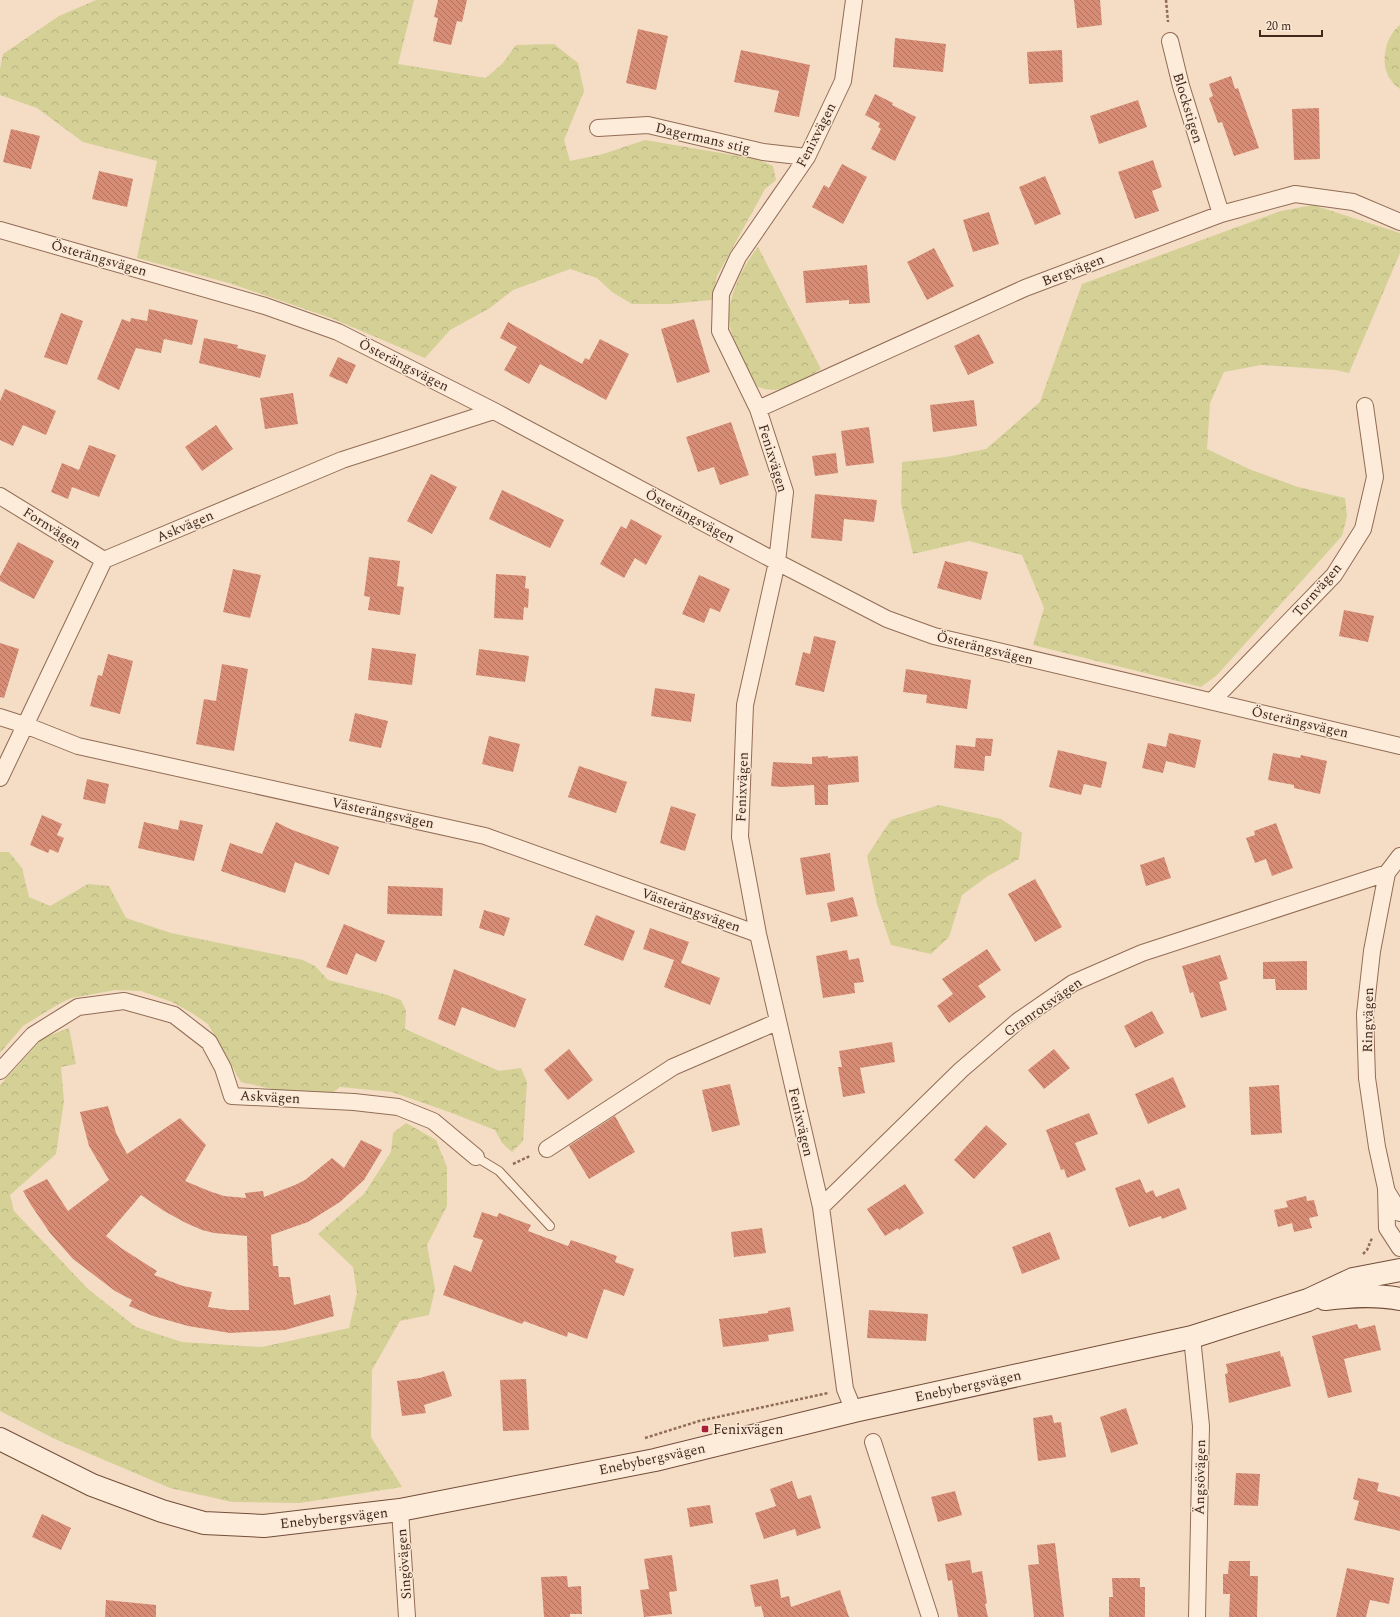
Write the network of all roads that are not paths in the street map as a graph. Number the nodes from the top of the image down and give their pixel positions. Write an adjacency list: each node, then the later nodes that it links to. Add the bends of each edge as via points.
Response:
1 (854, 0): 4 (street, Fenixvägen, via 843,81)
2 (1170, 41): 5 (street, Blockstigen, via 1181,86)
3 (598, 128): 4 (street, Dagermans stig, via 648,125 763,152)
4 (807, 157): 9 (street, Fenixvägen, via 738,257 721,294 720,331)
5 (1221, 214): 6 (street, Bergvägen, via 1295,194 1353,202); 9 (street, Bergvägen, via 1025,288)
6 (1400, 222)
7 (0, 230): 10 (street, Österängsvägen, via 265,306 338,332)
8 (1365, 406): 14 (street, Tornvägen, via 1375,477 1362,529 1334,575)
9 (758, 409): 13 (street, Fenixvägen, via 786,492)
10 (494, 411): 12 (street, Askvägen, via 342,460); 13 (street, Österängsvägen)
11 (0, 496): 12 (street, Fornvägen)
12 (104, 560): 16 (street)
13 (777, 562): 14 (street, Österängsvägen, via 887,619 934,636); 21 (street, Fenixvägen, via 745,705 740,837)
14 (1212, 702): 17 (street, Österängsvägen)
15 (0, 717): 16 (street, Västerängsvägen)
16 (25, 725): 18 (street); 21 (street, Västerängsvägen, via 78,746 485,836)
17 (1400, 746)
18 (0, 778)
19 (1400, 856): 20 (street, Ringvägen)
20 (1387, 872): 26 (street, Ringvägen, via 1372,951 1365,1014 1367,1078); 27 (street, Granrotsvägen, via 1142,953 1073,983 1018,1021 961,1070)
21 (758, 934): 22 (street, Fenixvägen)
22 (778, 1022): 24 (street, via 673,1067); 27 (street, Fenixvägen)
23 (0, 1071): 25 (street, Askvägen, via 33,1035 78,1007 124,1001 174,1015 209,1042 223,1068 232,1096 354,1102 398,1107 433,1121)
24 (547, 1149)
25 (476, 1157): 29 (lane, via 499,1170)
26 (1386, 1188): 28 (street, Ringvägen); 30 (street, Ringvägen, via 1387,1228)
27 (821, 1207): 35 (street, Fenixvägen, via 845,1389)
28 (1400, 1213)
29 (550, 1226)
30 (1400, 1248)
31 (1400, 1270): 33 (main road, Enebybergsvägen, via 1353,1279)
32 (1400, 1299): 33 (main road, Enebybergsvägen, via 1361,1295)
33 (1308, 1300): 34 (main road, Enebybergsvägen)
34 (1192, 1336): 35 (main road, Enebybergsvägen); 41 (street, Ängsövägen, via 1201,1426)
35 (854, 1411): 38 (main road, Enebybergsvägen, via 655,1460)
36 (0, 1439): 38 (main road, Enebybergsvägen, via 92,1484 162,1511 204,1523 264,1526)
37 (873, 1442): 40 (street)
38 (400, 1510): 39 (street, Singövägen)
39 (407, 1617)
40 (930, 1617)
41 (1197, 1617)

